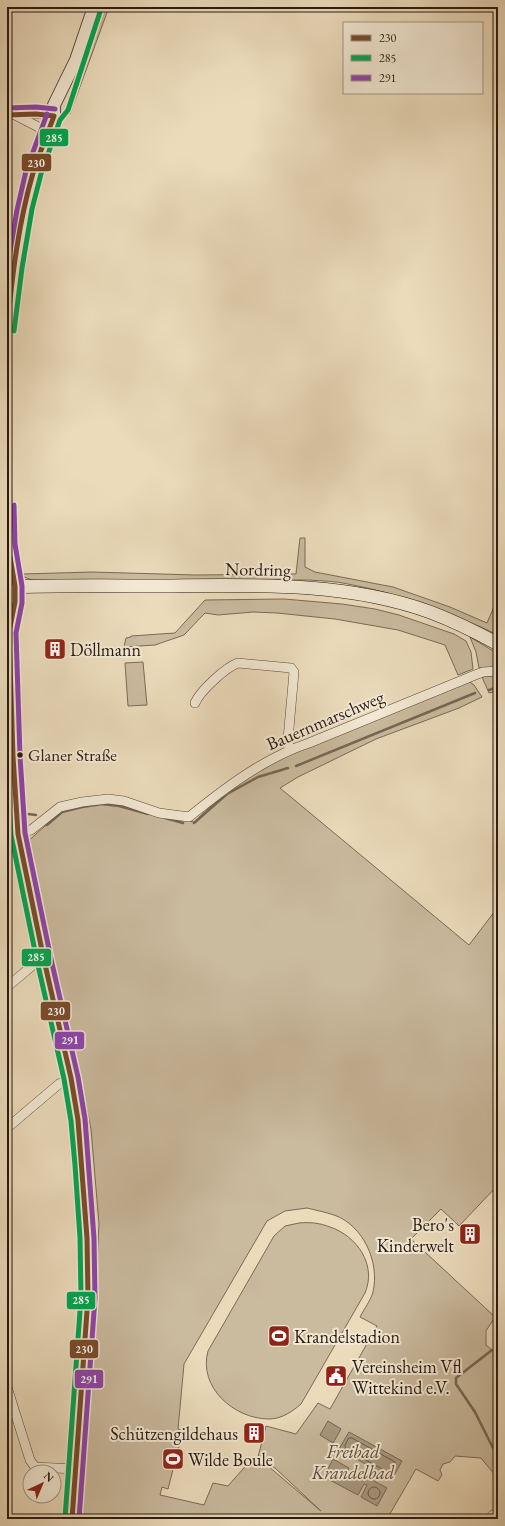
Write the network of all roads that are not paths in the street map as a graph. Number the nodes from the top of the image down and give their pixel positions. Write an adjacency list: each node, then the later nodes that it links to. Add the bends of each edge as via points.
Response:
1 (94, 7): 3 (street, via 76,60 54,105)
2 (10, 115): 3 (street, via 39,113); 4 (street)
3 (54, 116): 4 (street)
4 (48, 132): 5 (street, via 34,172)
5 (11, 266): 6 (street)
6 (7, 330)
7 (7, 505): 8 (street)
8 (7, 548): 9 (street)
9 (11, 586): 10 (street, via 15,602); 11 (main road, Nordring, via 281,587 339,591 429,612)
10 (8, 627): 15 (street, via 13,756)
11 (498, 644)
12 (498, 671): 14 (street, Bauernmarschweg, via 478,674)
13 (196, 703): 14 (street, via 198,695 238,663 291,668 294,672)
14 (289, 750): 15 (street, Bauernmarschweg, via 226,787 189,817 159,813 124,801 108,799 60,807 30,830)
15 (10, 835): 16 (street)
16 (44, 960): 17 (street, via 33,965); 18 (street)
17 (7, 987)
18 (72, 1078): 19 (street, via 59,1084); 21 (street, via 82,1164 88,1297)
19 (7, 1128)
20 (7, 1387): 21 (street, via 30,1460 35,1467)
21 (76, 1470): 23 (street)
22 (498, 1513): 24 (street)
23 (72, 1519)
24 (489, 1519)

